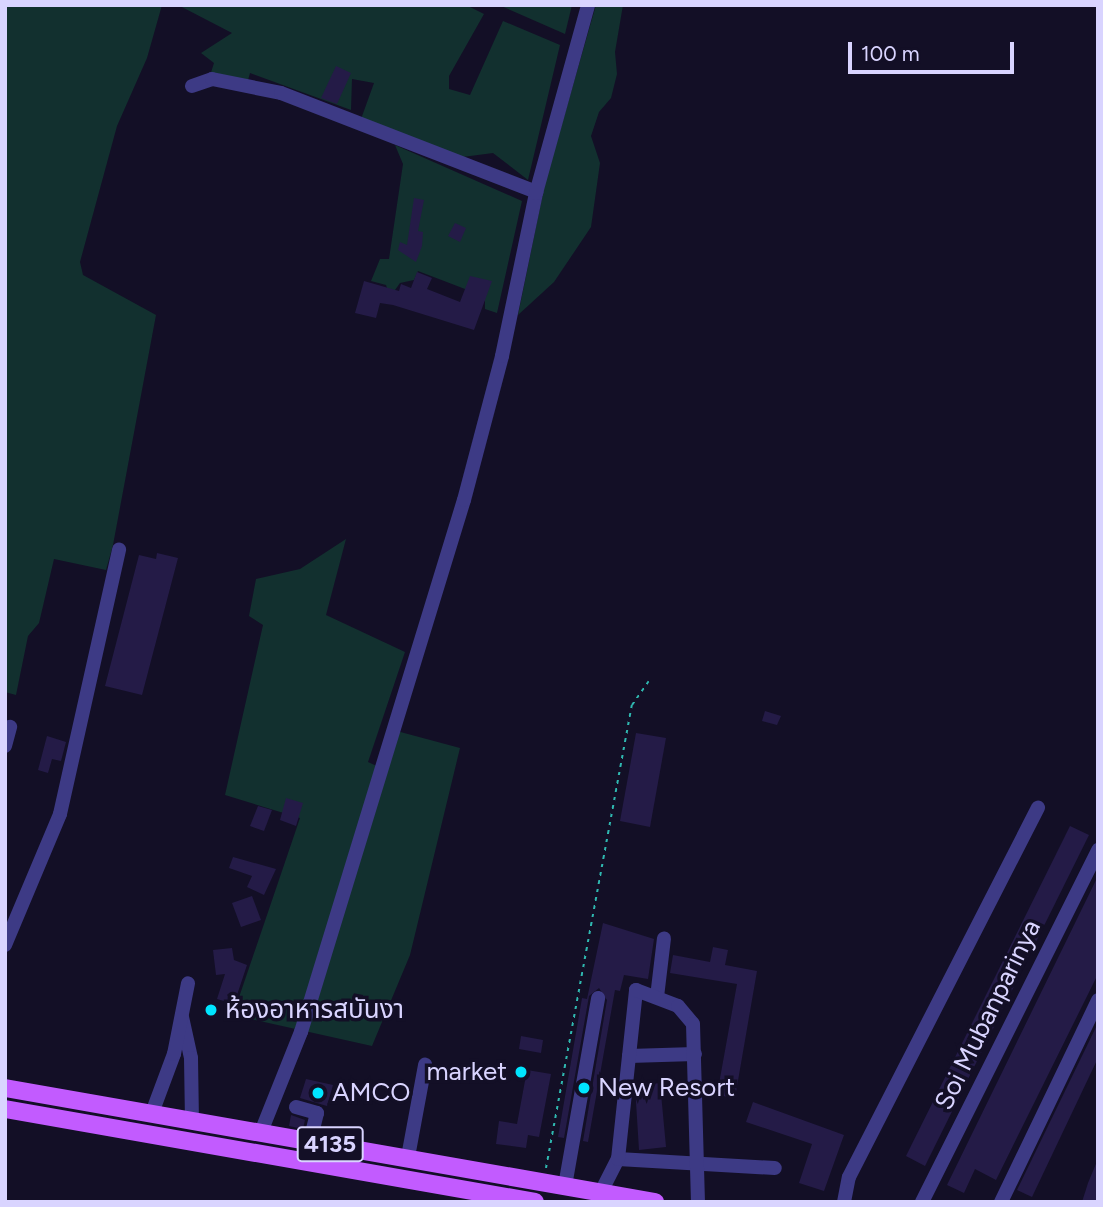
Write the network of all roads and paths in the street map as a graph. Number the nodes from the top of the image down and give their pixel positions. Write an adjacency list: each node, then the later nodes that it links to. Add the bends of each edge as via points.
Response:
1 (588, 5): 3 (street)
2 (192, 86): 3 (street, via 212,79 281,93)
3 (536, 192): 25 (street, via 502,356 464,500 301,1032)
4 (119, 550): 11 (street, via 60,814)
5 (649, 681): 31 (path, via 632,705)
6 (10, 727): 7 (street)
7 (5, 746)
8 (1038, 807): 38 (street, via 849,1177)
9 (1098, 850): 39 (street, Soi Mubanparinya)
10 (664, 938): 13 (street)
11 (5, 945)
12 (188, 983): 16 (street)
13 (657, 997): 17 (street, via 687,1013); 18 (street, via 636,990)
14 (598, 998): 32 (street)
15 (1098, 1000): 40 (street)
16 (181, 1016): 23 (street, via 174,1054); 24 (street, via 191,1058)
17 (695, 1054): 18 (street); 29 (street)
18 (629, 1056): 28 (street)
19 (425, 1065): 27 (street)
20 (5, 1088): 23 (main road, 4135)
21 (296, 1107): 26 (street, via 317,1113)
22 (5, 1109): 34 (main road, 4135)
23 (152, 1113): 24 (main road, 4135)
24 (192, 1120): 25 (main road, 4135)
25 (261, 1132): 26 (main road, 4135)
26 (310, 1141): 27 (main road, 4135)
27 (408, 1157): 31 (main road, 4135)
28 (618, 1159): 29 (street); 33 (street)
29 (697, 1164): 30 (street); 37 (street)
30 (775, 1168)
31 (544, 1183): 32 (main road, 4135)
32 (565, 1186): 33 (main road, 4135)
33 (601, 1192): 36 (main road, 4135)
34 (477, 1197): 35 (main road, 4135)
35 (535, 1202)
36 (655, 1202)
37 (698, 1202)
38 (844, 1202)
39 (922, 1202)
40 (1000, 1202)

